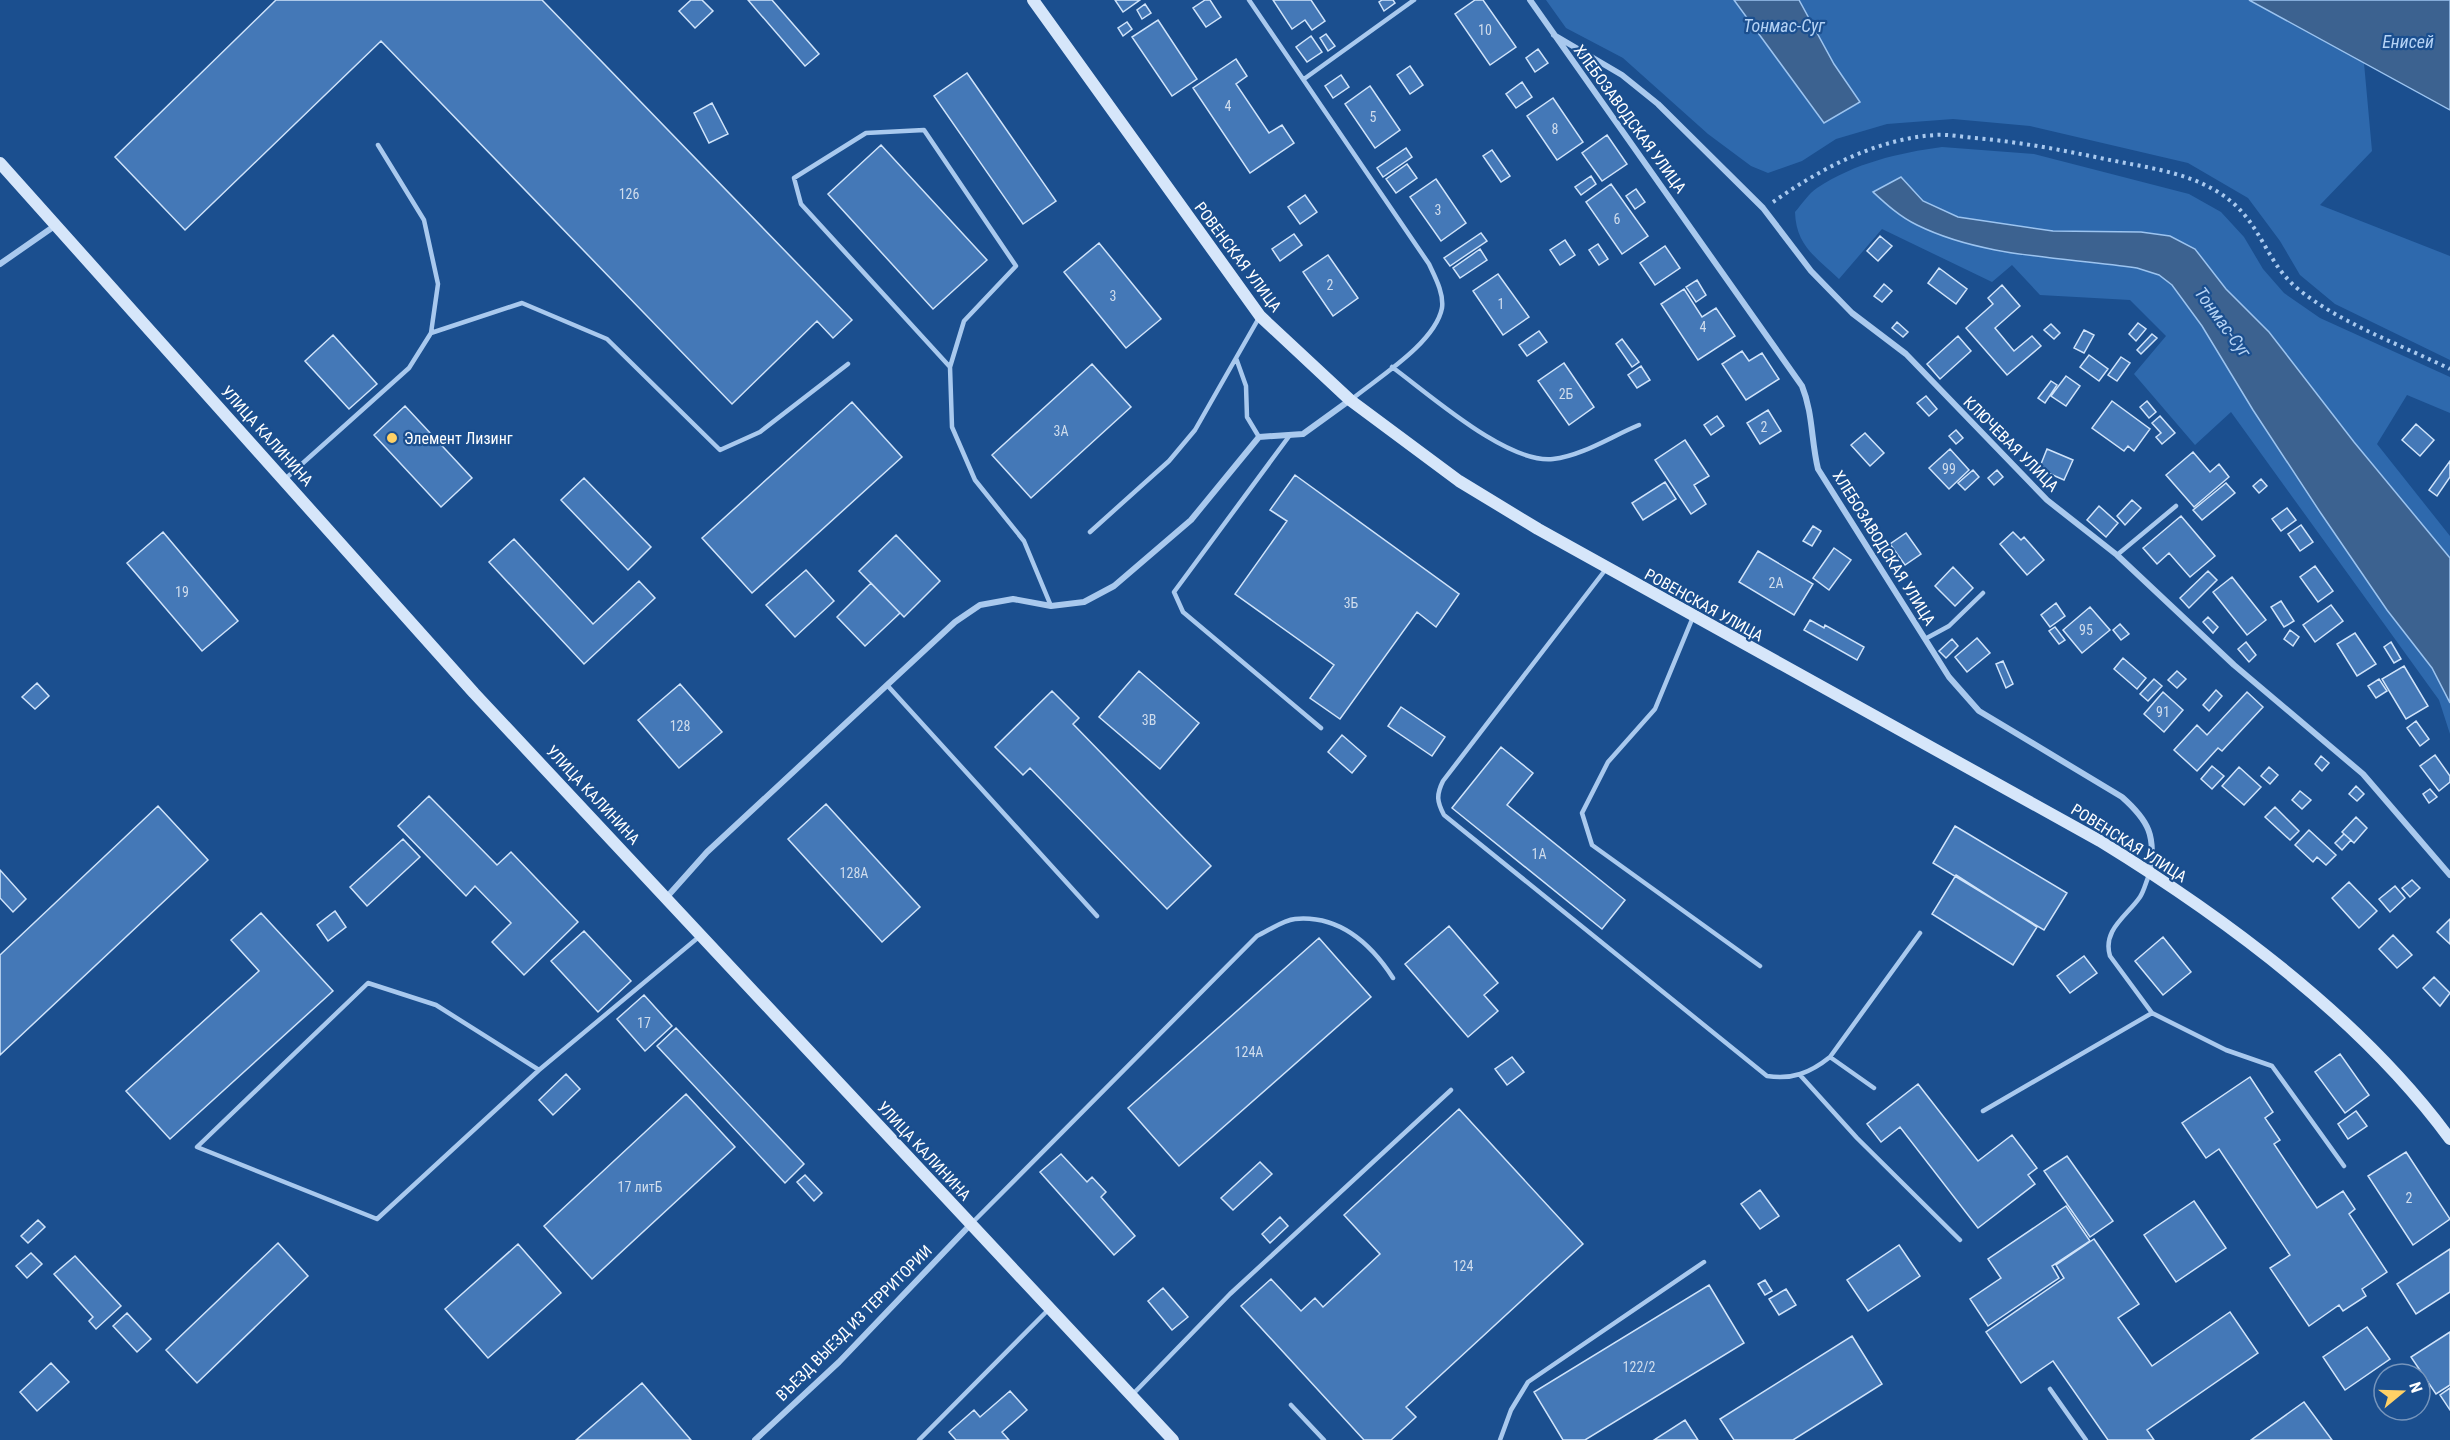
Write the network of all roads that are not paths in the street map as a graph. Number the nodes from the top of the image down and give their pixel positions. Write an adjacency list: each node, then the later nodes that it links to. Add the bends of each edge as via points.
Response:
1 (1033, 0): 11 (main road, РОВЕНСКАЯ УЛИЦА)
2 (1250, 0): 6 (lane)
3 (1414, 0): 6 (lane)
4 (1530, 0): 5 (street, ХЛЕБОЗАВОДСКАЯ УЛИЦА)
5 (1554, 35): 24 (street, КЛЮЧЕВАЯ УЛИЦА, via 1622,75 1658,104 1763,208 1811,271 1852,313 1906,354 2047,500); 29 (street, ХЛЕБОЗАВОДСКАЯ УЛИЦА, via 1802,386 1809,404 1818,469)
6 (1304, 79): 16 (lane, via 1429,264 1441,291 1442,306 1429,333)
7 (378, 145): 12 (lane, via 424,220 438,284)
8 (0, 163): 9 (main road, УЛИЦА КАЛИНИНА)
9 (57, 225): 10 (street); 21 (main road, УЛИЦА КАЛИНИНА)
10 (0, 264)
11 (1260, 316): 13 (lane); 17 (main road, РОВЕНСКАЯ УЛИЦА)
12 (431, 333): 14 (lane, via 522,303 607,339 720,450 760,432); 21 (lane, via 409,368)
13 (1236, 358): 20 (lane, via 1246,387 1247,417); 23 (lane, via 1195,430 1169,461)
14 (848, 364)
15 (950, 367): 15 (lane, via 964,321 1016,266 924,130 866,133 794,178 801,204); 27 (lane, via 952,427 975,480 1024,541)
16 (1392, 367): 17 (lane); 18 (lane, via 1497,442 1531,457 1554,459)
17 (1350, 400): 19 (street, via 1303,434); 25 (main road, РОВЕНСКАЯ УЛИЦА, via 1459,481)
18 (1639, 425)
19 (1290, 435): 20 (street); 31 (lane, via 1174,592 1183,612)
20 (1259, 437): 27 (street, via 1191,520 1114,586 1084,602)
21 (284, 480): 34 (main road, УЛИЦА КАЛИНИНА, via 474,693)
22 (2176, 506): 24 (lane)
23 (1090, 532)
24 (2117, 555): 33 (street, КЛЮЧЕВАЯ УЛИЦА, via 2234,665 2363,774)
25 (1605, 569): 28 (main road, РОВЕНСКАЯ УЛИЦА); 43 (lane, via 1443,781 1437,792 1438,803 1444,815 1767,1076)
26 (1983, 593): 29 (lane, via 1949,626)
27 (1051, 606): 30 (street, via 1013,599 980,605 955,622)
28 (1693, 617): 32 (main road, РОВЕНСКАЯ УЛИЦА); 38 (lane, via 1655,710 1608,762 1582,813 1592,845)
29 (1925, 639): 32 (street, ХЛЕБОЗАВОДСКАЯ УЛИЦА, via 1949,677 1979,711 2133,807 2143,818 2154,843)
30 (887, 685): 34 (street, via 707,852); 35 (lane)
31 (1321, 728)
32 (2150, 872): 40 (lane, via 2141,896 2110,932 2108,948); 47 (main road, РОВЕНСКАЯ УЛИЦА, via 2250,945 2361,1036 2424,1103)
33 (2450, 875)
34 (666, 898): 37 (main road, УЛИЦА КАЛИНИНА)
35 (1097, 916)
36 (1920, 933): 41 (lane)
37 (700, 936): 42 (lane); 49 (main road, УЛИЦА КАЛИНИНА)
38 (1760, 966)
39 (1394, 978): 49 (lane, via 1378,954 1335,922 1294,919 1257,936)
40 (2152, 1013): 46 (lane); 48 (lane, via 2226,1050 2272,1066)
41 (1830, 1057): 43 (lane); 44 (lane)
42 (539, 1070): 42 (lane, via 435,1005 368,983 197,1147 377,1219)
43 (1800, 1076): 50 (lane)
44 (1874, 1088)
45 (1451, 1090): 54 (lane, via 1230,1294)
46 (1983, 1111)
47 (2450, 1139)
48 (2344, 1166)
49 (971, 1224): 52 (main road, УЛИЦА КАЛИНИНА); 56 (street, ВЪЕЗД ВЫЕЗД ИЗ ТЕРРИТОРИИ, via 839,1362)
50 (1960, 1240)
51 (1704, 1262): 60 (lane, via 1528,1382 1511,1410)
52 (1049, 1309): 54 (main road, УЛИЦА КАЛИНИНА); 57 (lane)
53 (2050, 1389): 61 (lane)
54 (1132, 1396): 58 (main road, УЛИЦА КАЛИНИНА)
55 (1291, 1405): 59 (lane)
56 (755, 1440)
57 (919, 1440)
58 (1173, 1440)
59 (1324, 1440)
60 (1500, 1440)
61 (2086, 1440)

